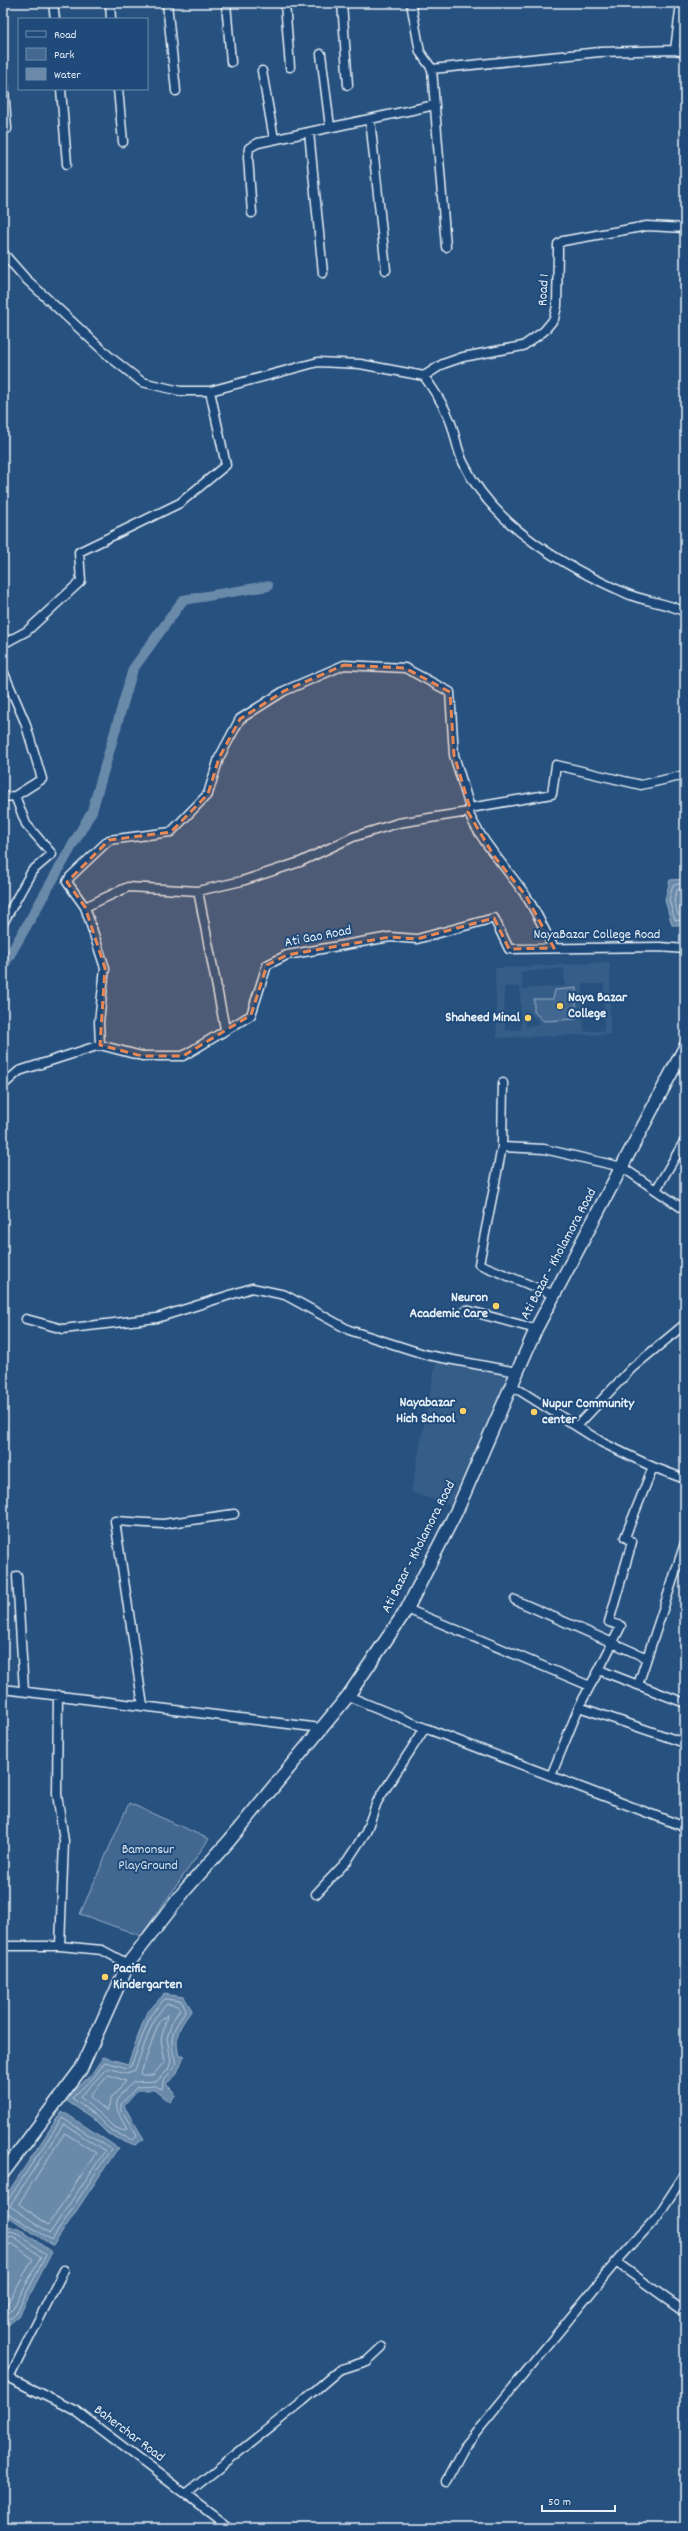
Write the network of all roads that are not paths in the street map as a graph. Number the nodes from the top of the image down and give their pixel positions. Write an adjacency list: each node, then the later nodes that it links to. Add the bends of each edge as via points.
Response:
1 (54, 3): 9 (street)
2 (110, 3): 10 (street)
3 (167, 3): 22 (street)
4 (226, 3): 14 (street)
5 (285, 3): 15 (street)
6 (342, 3): 19 (street)
7 (411, 3): 16 (street, via 420,52)
8 (681, 3): 11 (street)
9 (55, 18)
10 (111, 18)
11 (675, 50): 12 (street); 16 (street, via 600,52)
12 (685, 52)
13 (321, 54): 25 (street)
14 (231, 62)
15 (290, 67)
16 (432, 69): 23 (street)
17 (262, 71): 28 (street)
18 (3, 74): 26 (street)
19 (348, 85)
20 (61, 90): 30 (street)
21 (118, 90): 29 (street)
22 (176, 91)
23 (435, 105): 24 (street); 33 (street)
24 (370, 119): 25 (street); 35 (street)
25 (330, 127): 27 (street)
26 (7, 129)
27 (309, 132): 28 (street); 36 (street)
28 (274, 140): 31 (street, via 249,148)
29 (123, 142)
30 (68, 164)
31 (252, 213)
32 (685, 228): 37 (street, Road 1, via 647,226 563,241 558,244 557,306 554,319 544,331 523,346 463,357 443,364)
33 (446, 247)
34 (3, 253): 38 (street, via 25,278 110,357 142,382 180,391)
35 (386, 270)
36 (323, 273)
37 (424, 376): 38 (street, via 360,364 318,362); 39 (street, via 439,398 464,464 486,496 518,531 567,565 632,596)
38 (210, 391): 40 (street, via 226,465 180,502 79,552 80,581 27,631)
39 (685, 612)
40 (3, 644)
41 (3, 671): 43 (street, via 25,722 42,779)
42 (685, 775): 45 (street, via 640,784 556,765 552,794)
43 (15, 796): 44 (street); 48 (street, via 26,824 52,854 32,871)
44 (3, 797)
45 (469, 810): 46 (street, via 398,823 353,838 300,862 242,881); 47 (street, via 454,755 450,692 405,668 344,665 284,692 240,719 219,758 208,794 171,832 109,840 67,882); 49 (street, via 476,828 494,856 526,896)
46 (198, 891): 47 (street, via 128,888); 52 (street)
47 (85, 907): 53 (street, via 105,968 99,1022)
48 (3, 923)
49 (554, 948): 50 (street, NayaBazar College Road); 51 (street, NayaBazar College Road)
50 (509, 949): 52 (street, Ati Gao Road, via 494,918 417,939 390,937 287,955 267,965 251,1015)
51 (685, 949)
52 (225, 1029): 53 (street, Ati Gao Road, via 184,1056 142,1056)
53 (100, 1045): 56 (street, via 19,1070)
54 (685, 1047): 59 (main road, Ati Bazar - Kholamora Road)
55 (503, 1083): 58 (street)
56 (3, 1085)
57 (685, 1140): 60 (street)
58 (502, 1147): 59 (street, via 544,1149); 62 (street, via 479,1264)
59 (622, 1167): 60 (street); 62 (main road, Ati Bazar - Kholamora Road)
60 (656, 1190): 61 (street)
61 (685, 1210)
62 (554, 1295): 66 (main road, Ati Bazar - Kholamora Road)
63 (466, 1310): 66 (street)
64 (26, 1319): 67 (street, via 63,1329 156,1318 252,1288 285,1295 349,1330 392,1344 427,1355)
65 (685, 1324): 69 (street, via 632,1368)
66 (536, 1329): 67 (main road, Ati Bazar - Kholamora Road)
67 (516, 1372): 68 (main road, Ati Bazar - Kholamora Road)
68 (511, 1385): 69 (street); 76 (main road, Ati Bazar - Kholamora Road, via 458,1508)
69 (577, 1426): 70 (street, via 603,1443)
70 (653, 1467): 71 (street); 77 (street, via 625,1538 632,1542 609,1622 621,1626)
71 (685, 1479)
72 (234, 1514): 87 (street, via 163,1524 115,1522)
73 (685, 1543): 78 (street)
74 (16, 1576): 83 (street)
75 (515, 1600): 77 (street)
76 (407, 1609): 81 (street); 85 (main road, Ati Bazar - Kholamora Road)
77 (614, 1642): 78 (street); 79 (street)
78 (647, 1658): 80 (street)
79 (599, 1670): 80 (street); 81 (street)
80 (638, 1685): 86 (street)
81 (590, 1686): 88 (street)
82 (3, 1689): 83 (street)
83 (24, 1691): 84 (street)
84 (58, 1695): 87 (street); 96 (street, via 57,1794 64,1841)
85 (348, 1696): 89 (main road, Ati Bazar - Kholamora Road); 90 (street)
86 (685, 1703)
87 (144, 1706): 89 (street)
88 (579, 1707): 91 (street); 92 (street)
89 (321, 1728): 97 (main road, Ati Bazar - Kholamora Road, via 229,1841 186,1889)
90 (425, 1728): 92 (street); 94 (street, via 377,1802 366,1832 347,1861)
91 (685, 1743)
92 (551, 1776): 93 (street)
93 (685, 1827)
94 (316, 1894)
95 (3, 1946): 96 (street)
96 (60, 1946): 97 (street, via 102,1950)
97 (128, 1964): 98 (main road, Ati Bazar - Kholamora Road, via 81,2069)
98 (3, 2173)
99 (685, 2174): 100 (street, via 656,2217)
100 (616, 2262): 102 (street); 105 (street, via 465,2446)
101 (64, 2270): 104 (street)
102 (685, 2312)
103 (382, 2347): 106 (street, via 367,2361 339,2370 304,2401)
104 (6, 2378): 106 (street, Baherchar Road, via 76,2411)
105 (446, 2481)
106 (186, 2494): 107 (street, Baherchar Road)
107 (230, 2528)

